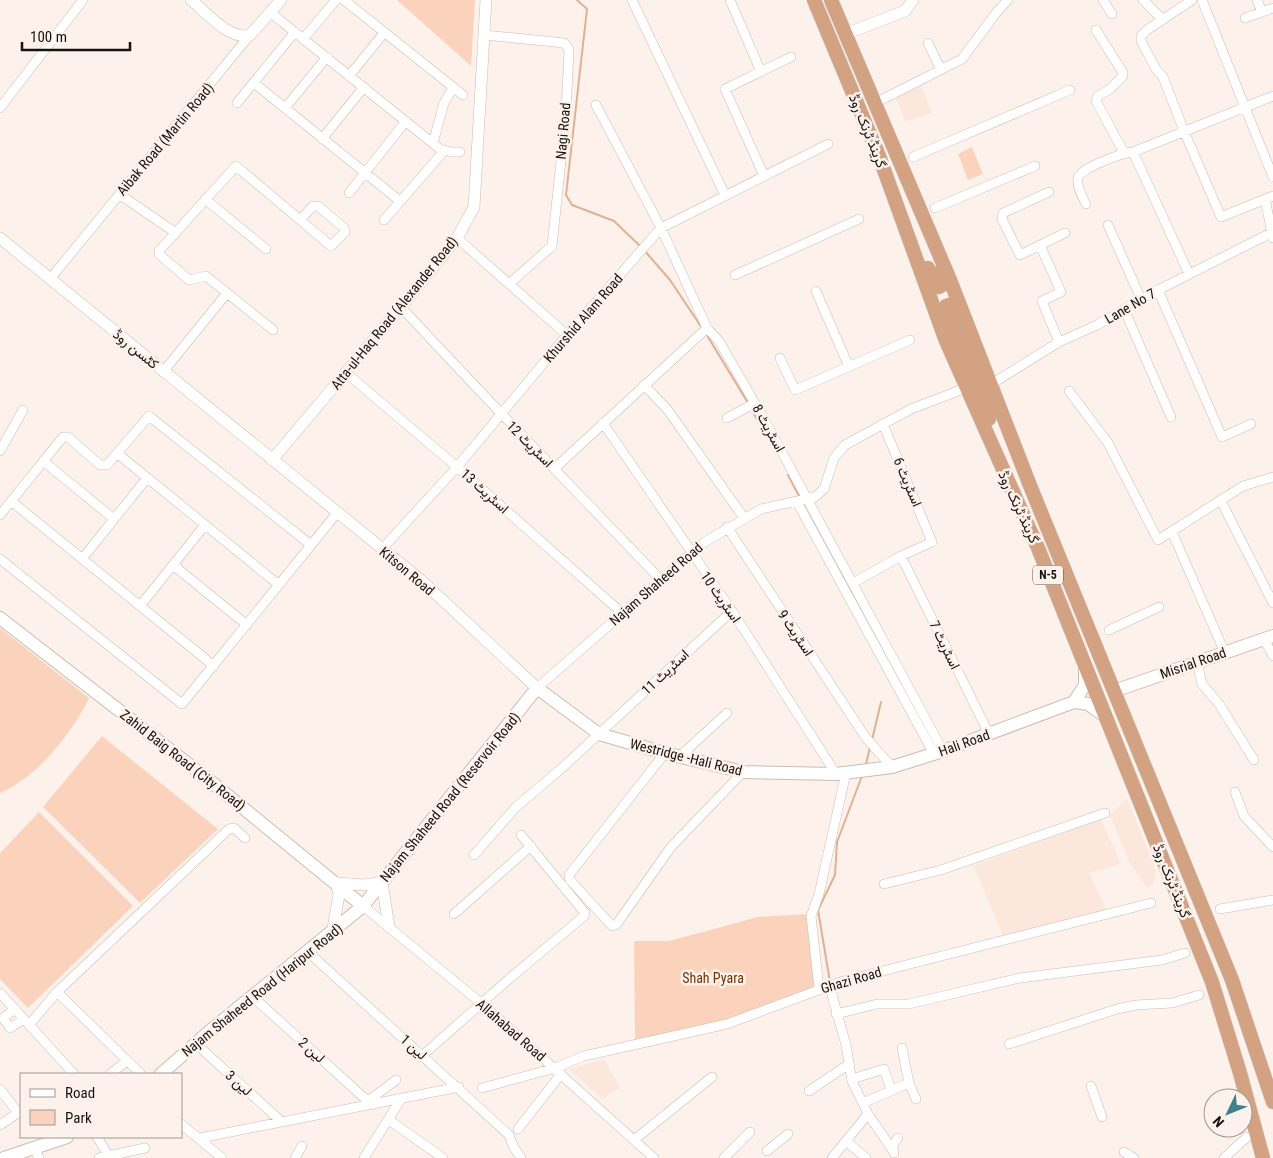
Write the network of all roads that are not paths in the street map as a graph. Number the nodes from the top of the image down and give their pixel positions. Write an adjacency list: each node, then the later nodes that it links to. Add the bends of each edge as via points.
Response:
1 (83, 0): 47 (street)
2 (191, 0): 28 (street, via 229,31 241,36)
3 (281, 0): 19 (street, Aibak Road (Martin Road))
4 (336, 0): 30 (street)
5 (344, 0): 26 (street)
6 (486, 0): 29 (street, Atta-ul-Haq Road (Alexander Road))
7 (632, 0): 67 (street)
8 (730, 0): 35 (street)
9 (814, 0): 57 (highway, گرینڈ ٹرنک روڈ / N-5)
10 (831, 0): 27 (highway, گرینڈ ٹرنک روڈ / N-5)
11 (913, 0): 27 (street, via 905,11)
12 (1008, 0): 34 (street, via 962,59)
13 (1103, 0): 21 (street)
14 (1144, 0): 23 (street)
15 (1192, 0): 23 (street)
16 (1202, 0): 46 (street)
17 (1257, 0): 20 (street)
18 (1273, 8): 20 (street)
19 (271, 12): 25 (street); 28 (street, Aibak Road (Martin Road))
20 (1262, 12): 22 (street)
21 (1112, 14)
22 (1245, 18)
23 (1162, 20): 50 (street, via 1143,33 1141,41 1163,77)
24 (1096, 30): 56 (street, via 1123,73 1096,101)
25 (295, 32): 30 (street); 37 (street)
26 (384, 33): 36 (street); 39 (street)
27 (845, 34): 44 (highway, گرینڈ ٹرنک روڈ / N-5)
28 (250, 35): 66 (street, Aibak Road (Martin Road))
29 (484, 35): 82 (street, Atta-ul-Haq Road (Alexander Road), via 474,207); 88 (street, Nagi Road, via 564,43 569,48 566,113 552,246)
30 (304, 39): 32 (street)
31 (928, 43): 34 (street)
32 (327, 57): 36 (street); 48 (street)
33 (791, 57): 35 (street)
34 (941, 70): 44 (street)
35 (761, 72): 61 (street, via 724,92)
36 (349, 76): 38 (street)
37 (254, 83): 43 (street); 48 (street)
38 (364, 87): 49 (street); 51 (street)
39 (453, 88): 41 (street); 52 (street, via 444,103)
40 (1070, 90): 58 (street)
41 (463, 95)
42 (1273, 96): 46 (street)
43 (237, 103)
44 (875, 103): 63 (highway, گرینڈ ٹرنک روڈ / N-5)
45 (596, 105): 77 (street, اسٹریٹ 8)
46 (1244, 107): 50 (street); 62 (street)
47 (0, 108)
48 (285, 108): 51 (street)
49 (406, 122): 52 (street); 60 (street)
50 (1184, 132): 56 (street); 68 (street, via 1221,217)
51 (322, 139): 60 (street)
52 (433, 143): 54 (street)
53 (828, 144): 61 (street, Khurshid Alam Road)
54 (444, 151): 55 (street); 70 (street)
55 (460, 152)
56 (1128, 153): 71 (street, via 1078,176); 85 (street)
57 (879, 156): 63 (highway, via 935,284 941,287 944,282); 107 (highway, گرینڈ ٹرنک روڈ / N-5)
58 (913, 158)
59 (1035, 166): 72 (street)
60 (365, 173): 65 (street); 70 (street)
61 (764, 176): 67 (street, Khurshid Alam Road)
62 (1273, 177)
63 (913, 192): 98 (highway, گرینڈ ٹرنک روڈ / N-5)
64 (1049, 192): 83 (street, via 1002,217 1020,255)
65 (349, 193)
66 (119, 194): 78 (street); 87 (street, Aibak Road (Martin Road))
67 (725, 195): 77 (street, Khurshid Alam Road)
68 (1269, 198): 80 (street)
69 (205, 199): 74 (street, via 236,166); 78 (street); 84 (street)
70 (400, 201): 75 (street)
71 (1086, 204)
72 (935, 208)
73 (859, 218): 86 (street)
74 (301, 220): 74 (street, via 313,206 318,206 345,232 331,246)
75 (384, 220)
76 (1108, 224): 92 (street)
77 (661, 228): 96 (street, اسٹریٹ 8); 97 (street, Khurshid Alam Road)
78 (176, 233): 91 (street, via 159,254 189,280 203,275)
79 (1065, 234): 83 (street)
80 (1273, 234): 85 (street, Lane No 7)
81 (0, 238): 87 (street, کٹسن روڈ)
82 (457, 238): 88 (street); 93 (street, Atta-ul-Haq Road (Alexander Road))
83 (1040, 246): 100 (street, via 1061,292 1042,301)
84 (266, 248)
85 (1189, 274): 89 (street, Lane No 7)
86 (735, 275)
87 (50, 279): 103 (street, کٹسن روڈ)
88 (510, 283): 97 (street)
89 (1158, 290): 92 (street, Lane No 7); 116 (street, via 1222,437)
90 (816, 291): 102 (street)
91 (228, 293): 95 (street); 103 (street)
92 (1142, 299): 94 (street, Lane No 7)
93 (401, 307): 104 (street, Atta-ul-Haq Road (Alexander Road)); 111 (street, اسٹریٹ 12)
94 (1124, 309): 100 (street, Lane No 7); 112 (street)
95 (274, 330)
96 (704, 331): 105 (street); 109 (street, اسٹریٹ 8, via 719,341)
97 (567, 335): 111 (street, Khurshid Alam Road)
98 (971, 337): 106 (highway, گرینڈ ٹرنک روڈ / N-5); 131 (highway, via 953,305 946,306)
99 (910, 340): 102 (street)
100 (1059, 342): 106 (street, Lane No 7)
101 (780, 358): 102 (street, via 795,390)
102 (849, 367)
103 (163, 372): 119 (street, کٹسن روڈ)
104 (345, 372): 119 (street, Atta-ul-Haq Road (Alexander Road)); 121 (street, اسٹریٹ 13)
105 (644, 385): 114 (street); 132 (street, via 667,409)
106 (990, 385): 162 (highway, گرینڈ ٹرنک روڈ / N-5)
107 (966, 388): 115 (street, via 934,399); 131 (highway, گرینڈ ٹرنک روڈ / N-5)
108 (1069, 391): 136 (street, via 1108,443 1158,540)
109 (751, 405): 113 (street); 125 (street, اسٹریٹ 8)
110 (23, 410): 117 (street)
111 (501, 415): 121 (street, Khurshid Alam Road); 122 (street, اسٹریٹ 12)
112 (1171, 417)
113 (728, 418)
114 (603, 422): 122 (street); 139 (street, اسٹریٹ 10)
115 (883, 424): 125 (street, via 839,450 824,489); 140 (street, اسٹریٹ 6, via 932,540 928,546)
116 (1251, 424)
117 (0, 451)
118 (118, 454): 120 (street, via 107,465 100,464 65,436); 124 (street); 137 (street, via 147,416 151,416)
119 (272, 460): 129 (street, Kitson Road)
120 (43, 461): 126 (street); 133 (street)
121 (457, 467): 138 (street, Khurshid Alam Road); 151 (street, اسٹریٹ 13)
122 (555, 468): 144 (street, اسٹریٹ 12)
123 (1273, 477): 127 (street, via 1243,486)
124 (147, 478): 133 (street); 134 (street)
125 (808, 500): 128 (street, Najam Shaheed Road); 145 (street, اسٹریٹ 8)
126 (11, 501): 130 (street); 142 (street)
127 (1221, 501): 136 (street); 147 (street)
128 (794, 503): 132 (street, Najam Shaheed Road, via 761,509); 168 (street)
129 (337, 513): 137 (street); 138 (street, Kitson Road)
130 (0, 515)
131 (1024, 516): 160 (highway, گرینڈ ٹرنک روڈ / N-5)
132 (744, 518): 135 (street, Najam Shaheed Road)
133 (114, 520): 142 (street)
134 (205, 525): 143 (street); 146 (street)
135 (727, 527): 139 (street, Najam Shaheed Road); 172 (street, اسٹریٹ 9, via 866,738)
136 (1172, 532): 156 (street)
137 (311, 545): 146 (street)
138 (382, 550): 161 (street, Kitson Road, via 422,581)
139 (691, 554): 144 (street, Najam Shaheed Road); 150 (street, اسٹریٹ 10)
140 (901, 556): 145 (street); 167 (street, اسٹریٹ 7)
141 (0, 559): 159 (street, via 180,704 184,704)
142 (82, 559): 148 (street)
143 (173, 565): 148 (street); 153 (street)
144 (661, 580): 151 (street, Najam Shaheed Road)
145 (853, 583): 168 (street, اسٹریٹ 8)
146 (279, 585): 153 (street)
147 (1273, 603)
148 (140, 606): 159 (street)
149 (1159, 607): 154 (street)
150 (732, 611): 166 (street, اسٹریٹ 11); 174 (street, اسٹریٹ 10)
151 (622, 613): 161 (street, Najam Shaheed Road)
152 (0, 618): 183 (main road, Zahid Baig Road (City Road))
153 (247, 625): 159 (street)
154 (1109, 630)
155 (1269, 638): 156 (main road, Misrial Road); 157 (street)
156 (1225, 653): 158 (main road, Misrial Road)
157 (1273, 656)
158 (1197, 662): 162 (main road, Misrial Road); 171 (street, via 1202,684 1219,704)
159 (214, 666)
160 (1085, 669): 163 (main road, via 1083,690); 165 (highway, گرینڈ ٹرنک روڈ / N-5)
161 (537, 688): 166 (main road, Westridge -Hali Road); 182 (main road, Najam Shaheed Road (Reservoir Road))
162 (1114, 691): 210 (highway, گرینڈ ٹرنک روڈ / N-5, via 1232,980)
163 (1074, 702): 165 (main road, via 1088,704); 167 (main road, Hali Road)
164 (727, 713): 170 (street)
165 (1104, 716): 217 (highway, گرینڈ ٹرنک روڈ / N-5, via 1212,982)
166 (599, 734): 169 (main road, Westridge -Hali Road); 181 (street, اسٹریٹ 11, via 516,807)
167 (989, 734): 168 (main road, Hali Road)
168 (939, 752): 172 (main road, Hali Road)
169 (664, 753): 170 (main road, Westridge -Hali Road); 173 (street, via 569,875 612,926 616,925 671,847)
170 (679, 757): 173 (main road, Westridge -Hali Road)
171 (1254, 760)
172 (892, 767): 174 (main road, Hali Road)
173 (743, 772): 174 (main road, Westridge -Hali Road)
174 (844, 773): 195 (street, via 819,894 811,916)
175 (1234, 792): 180 (street, via 1244,816)
176 (1105, 813): 184 (street, via 941,870)
177 (522, 835): 179 (street)
178 (246, 838): 196 (street, via 234,828 229,829)
179 (531, 846): 189 (street); 200 (street, via 585,913)
180 (1273, 848)
181 (474, 855)
182 (382, 882): 183 (street, via 365,885); 187 (main road, Najam Shaheed Road (Reservoir Road)); 190 (street)
183 (337, 883): 187 (main road, Zahid Baig Road (City Road)); 191 (street, via 339,895)
184 (884, 884)
185 (1273, 900): 188 (street)
186 (1151, 904): 194 (street, Ghazi Road)
187 (363, 906): 190 (street, Allahabad Road); 191 (main road, Najam Shaheed Road (Haripur Road))
188 (1220, 909)
189 (454, 914)
190 (389, 926): 200 (street, Allahabad Road)
191 (332, 934): 192 (main road, Najam Shaheed Road (Haripur Road))
192 (308, 952): 198 (main road, Najam Shaheed Road (Haripur Road)); 208 (street, لین 1)
193 (1185, 953): 202 (street, via 1162,960 1020,978 909,1004 877,1004)
194 (831, 985): 195 (street, Ghazi Road); 202 (street)
195 (819, 988): 212 (street, Ghazi Road, via 727,1024 584,1056)
196 (57, 992): 203 (street); 209 (street)
197 (0, 994): 201 (street)
198 (252, 996): 205 (main road, Najam Shaheed Road (Haripur Road)); 232 (street, لین 2)
199 (1199, 996): 206 (street, via 1172,1003 1117,1009)
200 (481, 1003): 208 (street); 212 (street, Allahabad Road)
201 (15, 1010): 203 (street); 204 (street, via 3,1018)
202 (836, 1014): 211 (street)
203 (26, 1022): 204 (street, via 10,1028); 213 (street)
204 (3, 1025)
205 (196, 1044): 216 (main road, Najam Shaheed Road (Haripur Road)); 238 (street, لین 3)
206 (1009, 1044)
207 (902, 1048): 221 (street)
208 (423, 1055): 223 (street, لین 1)
209 (127, 1061): 214 (street); 215 (street)
210 (1258, 1061): 231 (highway, گرینڈ ٹرنک روڈ / N-5); 233 (highway)
211 (849, 1064): 219 (street); 227 (street)
212 (558, 1071): 224 (street, Ghazi Road); 241 (street); 249 (street, Allahabad Road)
213 (72, 1073)
214 (111, 1073)
215 (140, 1073)
216 (162, 1073)
217 (1240, 1073): 270 (highway, گرینڈ ٹرنک روڈ / N-5); 271 (highway)
218 (712, 1078): 249 (street)
219 (852, 1079): 226 (street, via 884,1069); 230 (street)
220 (396, 1080): 232 (street)
221 (909, 1082): 226 (street); 229 (street)
222 (1091, 1086): 236 (street)
223 (459, 1087): 228 (street); 263 (street, لین 1, via 509,1134)
224 (482, 1088)
225 (0, 1089): 234 (street)
226 (891, 1090): 230 (street)
227 (809, 1091)
228 (401, 1099): 232 (street); 237 (street)
229 (916, 1100)
230 (863, 1102): 235 (street)
231 (1273, 1102)
232 (370, 1103): 238 (street)
233 (1273, 1111)
234 (20, 1112): 239 (street)
235 (868, 1114): 250 (street); 256 (street)
236 (1102, 1117)
237 (389, 1120): 261 (street); 262 (street)
238 (282, 1122): 246 (street)
239 (0, 1125)
240 (182, 1125): 246 (street)
241 (518, 1129)
242 (750, 1132): 265 (street)
243 (788, 1134): 253 (street)
244 (64, 1138): 255 (main road)
245 (97, 1138): 257 (street)
246 (200, 1138): 259 (street)
247 (898, 1138): 256 (street, via 893,1145)
248 (1246, 1138): 269 (street)
249 (634, 1140): 264 (street, Allahabad Road)
250 (846, 1141): 266 (street); 267 (street)
251 (302, 1146): 260 (street)
252 (145, 1148): 257 (street)
253 (767, 1151)
254 (1124, 1152): 268 (street)
255 (36, 1153): 258 (main road)
256 (893, 1155)
257 (106, 1157)
258 (4, 1158)
259 (222, 1158)
260 (295, 1158)
261 (364, 1158)
262 (443, 1158)
263 (520, 1158)
264 (654, 1158)
265 (724, 1158)
266 (832, 1158)
267 (866, 1158)
268 (1134, 1158)
269 (1224, 1158)
270 (1263, 1158)
271 (1272, 1158)

